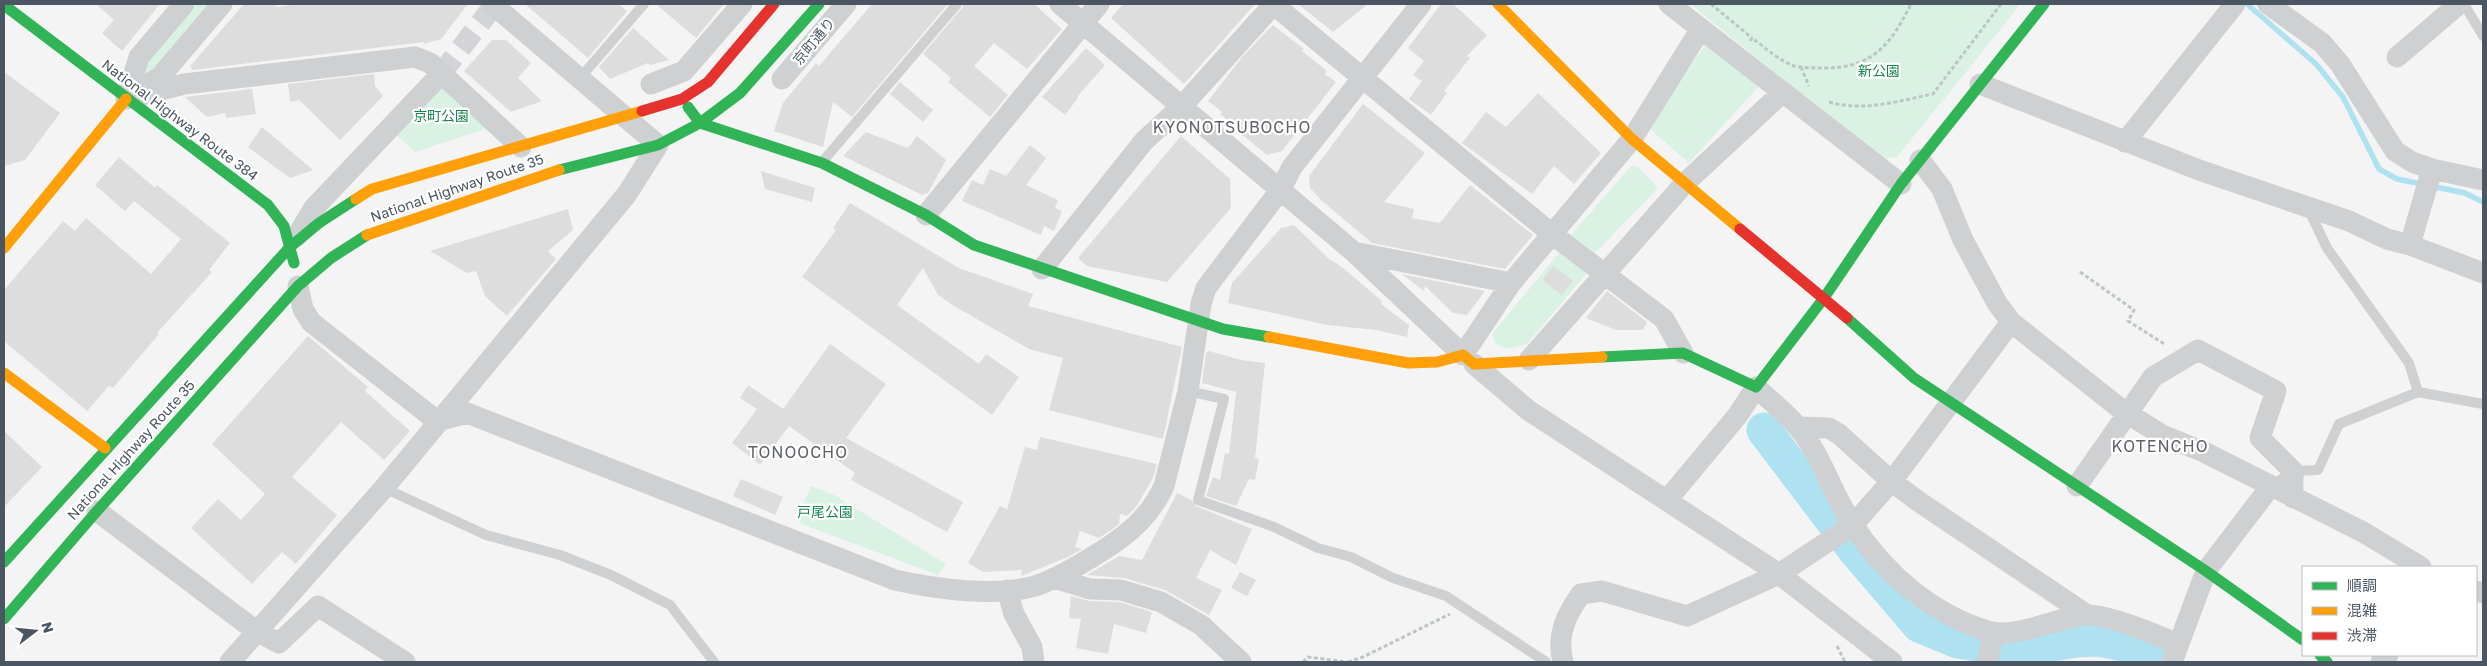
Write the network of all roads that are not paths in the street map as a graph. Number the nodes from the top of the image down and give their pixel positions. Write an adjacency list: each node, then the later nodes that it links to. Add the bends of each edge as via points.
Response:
1 (184, 4): 33 (street, via 139,57)
2 (222, 4): 33 (street, via 160,77)
3 (492, 4): 27 (street)
4 (644, 4): 27 (lane)
5 (742, 4): 30 (street, via 684,71)
6 (774, 4): 34 (main road, National Highway Route 35, via 708,82)
7 (819, 4): 37 (main road, National Highway Route 35, via 740,93)
8 (846, 4): 29 (street, 京町通り)
9 (957, 4): 43 (lane)
10 (1060, 4): 22 (street)
11 (1099, 4): 22 (street)
12 (1273, 4): 28 (street); 35 (street)
13 (1420, 4): 28 (street)
14 (1498, 4): 38 (main road)
15 (1669, 4): 23 (street)
16 (2044, 4): 31 (main road)
17 (2234, 4): 39 (street)
18 (2268, 4): 44 (street, via 2322,43 2340,64 2395,151)
19 (2459, 4): 25 (street)
20 (2464, 4): 24 (lane)
21 (15, 8): 33 (main road, National Highway Route 384)
22 (1084, 23): 35 (street); 50 (street)
23 (1700, 30): 32 (street); 38 (street)
24 (2483, 36)
25 (2397, 57)
26 (441, 74): 33 (street, via 430,63 415,57 184,84); 41 (street); 53 (street, via 313,209)
27 (580, 78): 36 (street)
28 (1362, 78): 48 (street, via 1292,167); 51 (street)
29 (782, 79)
30 (651, 84)
31 (1980, 84): 39 (street); 42 (main road)
32 (1782, 93): 46 (street); 47 (street, via 1809,104)
33 (126, 99): 53 (main road, National Highway Route 384, via 268,205 284,226); 54 (main road)
34 (682, 99): 36 (main road, National Highway Route 35); 37 (main road)
35 (1182, 106): 48 (street); 56 (street, via 1144,141)
36 (622, 116): 40 (street); 41 (main road, National Highway Route 35)
37 (700, 123): 40 (main road, National Highway Route 35); 43 (main road)
38 (1632, 138): 46 (main road); 51 (street)
39 (2125, 142): 49 (street)
40 (658, 145): 60 (main road, National Highway Route 35, via 550,172 373,231 331,258); 74 (street, via 627,194)
41 (521, 147): 53 (main road, National Highway Route 35, via 372,189 329,215)
42 (1920, 160): 47 (main road); 63 (street, via 1942,189 1963,240)
43 (822, 163): 50 (main road)
44 (2432, 169): 45 (street); 52 (street)
45 (2483, 180)
46 (1685, 183): 58 (street); 61 (main road)
47 (1901, 184): 61 (main road)
48 (1281, 189): 55 (street); 62 (street, via 1206,288)
49 (2308, 207): 52 (street); 70 (lane, via 2327,248 2410,363)
50 (926, 215): 56 (main road, via 974,245)
51 (1552, 234): 58 (street); 59 (street)
52 (2410, 245): 57 (street)
53 (290, 247): 60 (main road, National Highway Route 384); 76 (main road, National Highway Route 35)
54 (4, 248)
55 (1354, 252): 59 (street); 65 (street)
56 (1042, 269): 62 (main road)
57 (2483, 273)
58 (1604, 275): 64 (street, via 1664,319); 66 (street)
59 (1511, 283): 65 (street)
60 (298, 286): 74 (street, via 303,309 311,322); 84 (main road, National Highway Route 35)
61 (1824, 298): 68 (main road); 71 (main road, via 1914,378)
62 (1200, 321): 65 (main road, via 1223,329 1408,364); 69 (street)
63 (2011, 322): 71 (street); 73 (street)
64 (1683, 353): 66 (main road); 68 (main road)
65 (1468, 359): 66 (main road); 83 (street, via 1528,410)
66 (1529, 360)
67 (4, 373): 76 (main road)
68 (1756, 387): 75 (street); 83 (street, via 1738,415)
69 (1188, 390): 90 (street, via 1158,501 1146,517 1118,540); 103 (lane, via 1224,399 1198,500 1446,596)
70 (2418, 392): 72 (lane); 77 (lane, via 2339,424 2318,470)
71 (1951, 403): 78 (street); 79 (main road)
72 (2483, 404)
73 (2128, 414): 77 (street, via 2153,377 2198,350 2276,391 2260,438); 79 (street); 80 (street, via 2162,435 2204,452)
74 (438, 421): 81 (street); 91 (street, via 467,413 896,580 933,589)
75 (1798, 427): 78 (street, via 1829,428 1840,434); 85 (street)
76 (105, 448): 86 (main road, National Highway Route 35)
77 (2293, 471): 80 (lane); 82 (street)
78 (1891, 481): 85 (street); 92 (street, via 1961,532)
79 (2077, 486): 88 (main road)
80 (2270, 487): 82 (street); 88 (street)
81 (384, 488): 94 (street); 100 (lane, via 486,534 560,555 611,575 670,606)
82 (2293, 498): 87 (street, via 2363,532)
83 (1667, 500): 89 (street)
84 (96, 511): 93 (main road, National Highway Route 35); 94 (street)
85 (1853, 525): 89 (street); 95 (street, via 1889,569 1924,602)
86 (4, 562)
87 (2420, 566)
88 (2206, 571): 96 (main road); 97 (street)
89 (1779, 574): 104 (street, via 1687,616 1602,591 1581,594 1564,619 1560,641); 105 (street)
90 (1054, 578): 91 (street, via 1038,585); 102 (street, via 1090,589 1121,590 1161,602 1201,625)
91 (1008, 590): 101 (street, via 1014,614 1032,647)
92 (2087, 615): 95 (street, via 2018,631); 97 (street, via 2143,629)
93 (4, 619)
94 (256, 631): 98 (street); 99 (street, via 279,642 318,606)
95 (1994, 633): 106 (street)
96 (2302, 639)
97 (2175, 653)
98 (230, 662)
99 (405, 662)
100 (714, 662)
101 (1034, 662)
102 (1241, 662)
103 (1546, 662)
104 (1563, 662)
105 (1892, 662)
106 (1987, 662)

